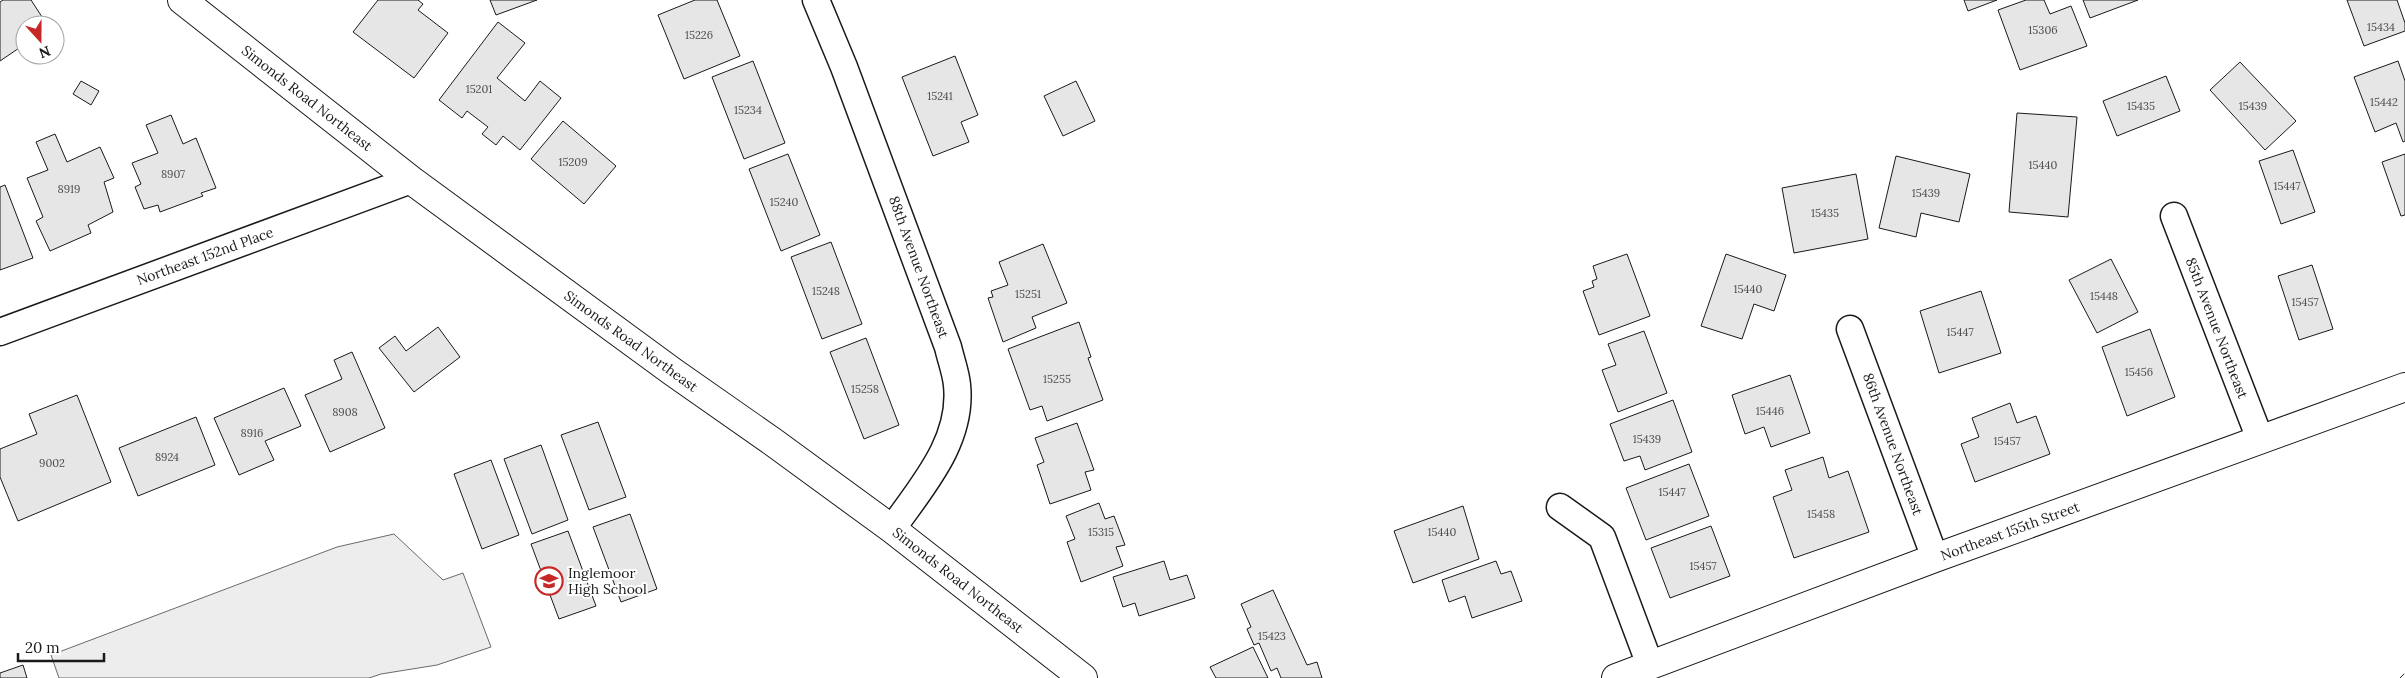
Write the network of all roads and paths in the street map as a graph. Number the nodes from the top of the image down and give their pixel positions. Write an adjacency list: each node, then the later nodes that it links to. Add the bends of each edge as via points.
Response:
1 (182, 0): 3 (main road, Simonds Road Northeast)
2 (816, 0): 10 (street, 88th Avenue Northeast, via 948,347 957,386 954,429 939,462)
3 (411, 180): 6 (street, Northeast 152nd Place); 10 (main road, Simonds Road Northeast)
4 (2174, 216): 8 (street, 85th Avenue Northeast)
5 (1850, 329): 11 (street, 86th Avenue Northeast)
6 (0, 332)
7 (2405, 387): 8 (main road, Northeast 155th Street)
8 (2260, 440): 11 (main road, Northeast 155th Street)
9 (1560, 508): 12 (street, via 1602,537)
10 (892, 529): 13 (main road, Simonds Road Northeast)
11 (1935, 558): 12 (main road, Northeast 155th Street)
12 (1650, 666): 14 (main road, Northeast 155th Street)
13 (1083, 678)
14 (1616, 678)

